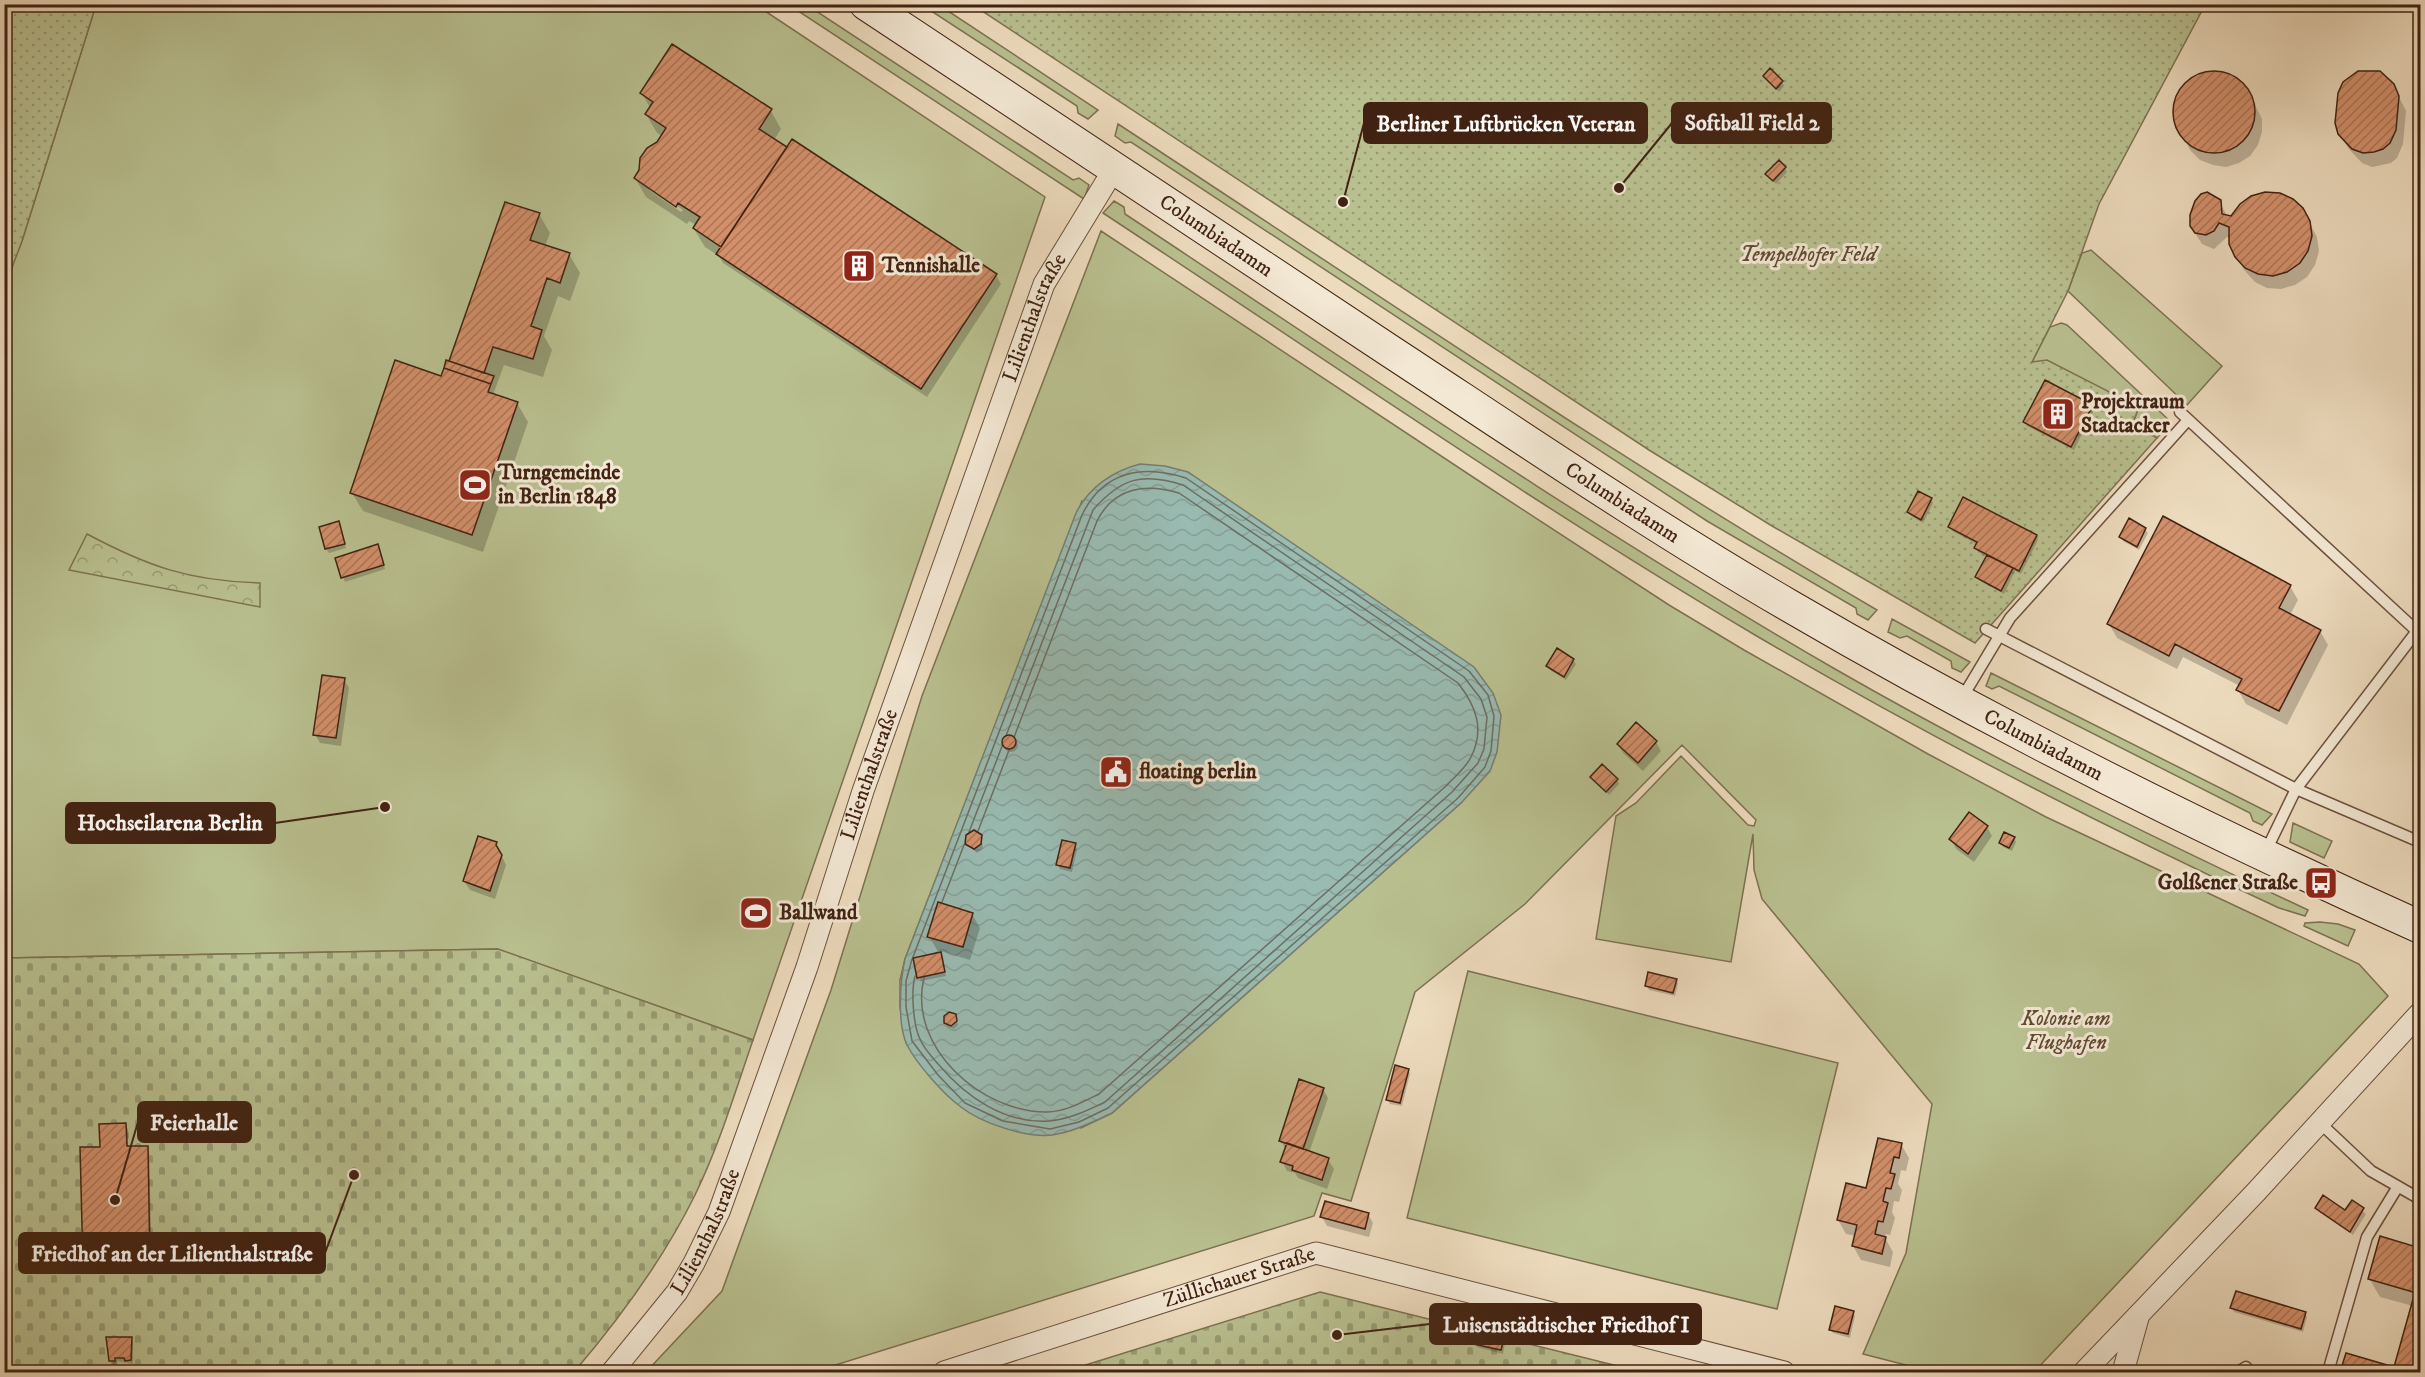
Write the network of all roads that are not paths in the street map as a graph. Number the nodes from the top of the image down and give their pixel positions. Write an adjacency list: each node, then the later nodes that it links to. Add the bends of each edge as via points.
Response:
1 (866, 4): 2 (main road, Columbiadamm)
2 (1114, 169): 6 (main road, Columbiadamm, via 1686,544); 16 (street, Lilienthalstraße, via 1044,284 718,1212 677,1292)
3 (1986, 629): 5 (lane)
4 (2419, 631): 5 (lane, via 2184,416 2010,618); 7 (lane)
5 (1999, 636): 6 (lane); 7 (lane)
6 (1960, 702): 9 (main road, Columbiadamm, via 2084,768)
7 (2296, 789): 8 (lane); 9 (lane)
8 (2421, 842)
9 (2264, 855): 10 (main road, Columbiadamm)
10 (2421, 927)
11 (2421, 1013): 12 (street)
12 (2319, 1122): 13 (lane, via 2371,1171); 15 (street)
13 (2397, 1188): 14 (lane); 21 (lane, via 2367,1236)
14 (2421, 1199)
15 (2138, 1316): 19 (street); 20 (street)
16 (612, 1372)
17 (944, 1372): 18 (street, Züllichauer Straße, via 1316,1253)
18 (1784, 1372)
19 (2084, 1372)
20 (2122, 1372)
21 (2328, 1372)

